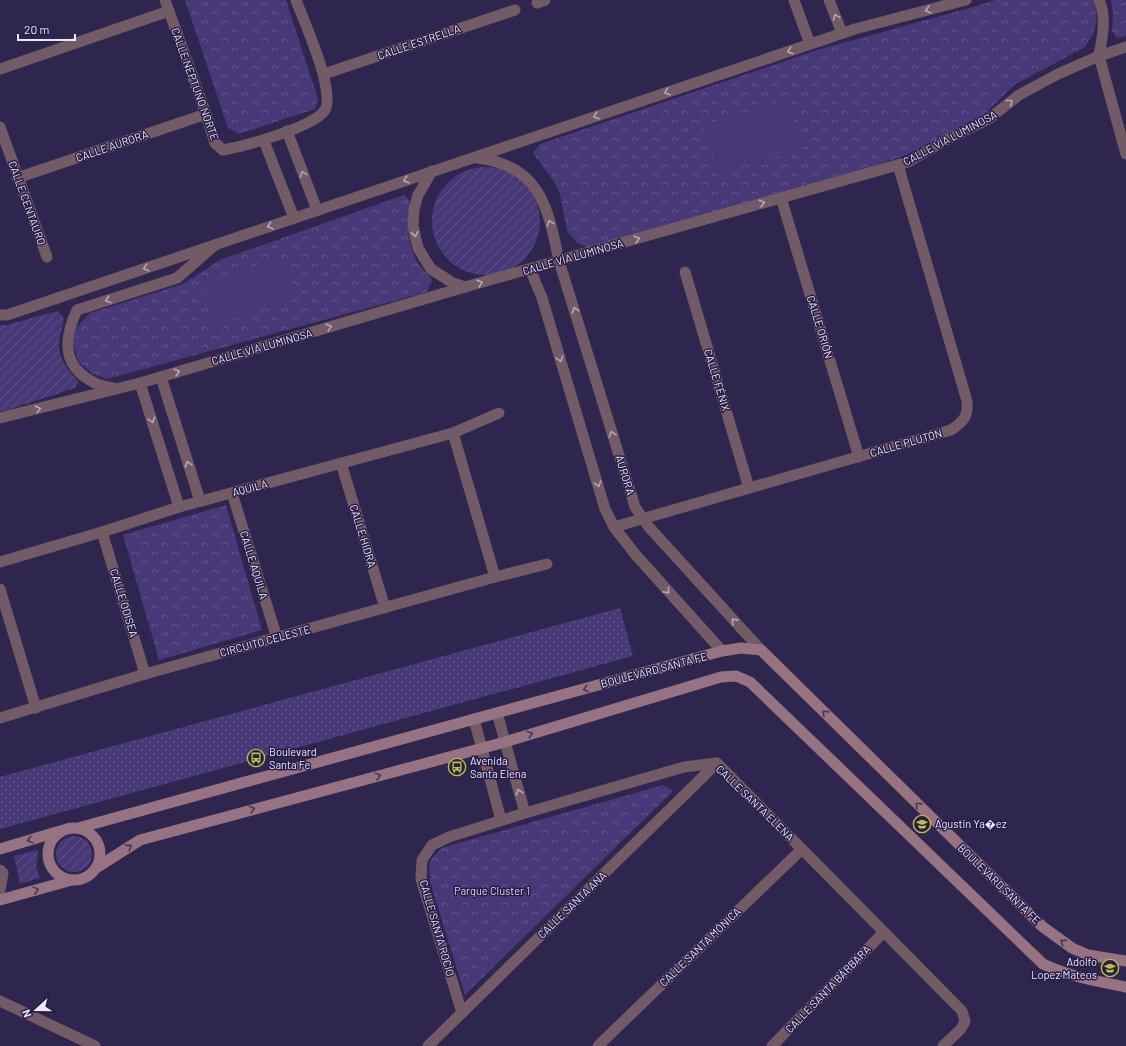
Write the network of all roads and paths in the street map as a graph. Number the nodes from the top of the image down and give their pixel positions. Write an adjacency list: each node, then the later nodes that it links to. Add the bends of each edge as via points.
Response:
1 (165, 0): 8 (street, CALLE NEPTUNO NORTE)
2 (296, 0): 14 (street)
3 (794, 0): 10 (street)
4 (829, 0): 9 (street, one-way to 4)
5 (966, 0): 9 (street, one-way to 9)
6 (1099, 0): 12 (street, via 1104,18)
7 (515, 10): 14 (street, CALLE ESTRELLA)
8 (169, 11): 13 (street); 15 (street, CALLE NEPTUNO NORTE)
9 (842, 34): 10 (street)
10 (810, 44): 20 (street, one-way to 20)
11 (1126, 46): 12 (street, CALLE VÍA LUMINOSA)
12 (1099, 56): 19 (street); 21 (street, CALLE VÍA LUMINOSA, one-way to 12, via 990,118 1019,95)
13 (0, 69)
14 (324, 74): 17 (street, CALLE NEPTUNO NORTE, via 326,109 320,117)
15 (206, 114): 18 (street, CALLE NEPTUNO NORTE, via 215,143 223,150); 23 (street, CALLE AURORA)
16 (0, 127): 23 (street, CALLE CENTAURO)
17 (287, 131): 18 (street, CALLE NEPTUNO NORTE); 25 (street, one-way to 17)
18 (264, 141): 26 (street)
19 (1126, 154)
20 (473, 158): 22 (street); 29 (street, one-way to 20, via 546,211 532,182 501,162)
21 (898, 165): 24 (street, CALLE VÍA LUMINOSA); 40 (street, CALLE PLUTÓN, via 967,400 968,411 962,422 951,430)
22 (432, 172): 25 (street, one-way to 25); 32 (street, one-way to 32, via 418,195 414,209 418,248 431,269 453,283)
23 (17, 178): 28 (street, CALLE CENTAURO)
24 (781, 198): 29 (street, CALLE VÍA LUMINOSA, one-way to 24); 40 (street, CALLE ORIÓN)
25 (317, 210): 26 (street)
26 (294, 218): 27 (street, one-way to 27)
27 (215, 245): 33 (street, one-way to 33, via 7,315); 36 (street, one-way to 36, via 177,278 77,310 67,337 68,352 76,368 84,376)
28 (47, 257)
29 (559, 261): 30 (street, CALLE VÍA LUMINOSA); 46 (street, AURORA, one-way to 29, via 630,494)
30 (530, 269): 32 (street, CALLE VÍA LUMINOSA, one-way to 30); 47 (street, one-way to 47, via 542,298 605,509)
31 (685, 272): 42 (street, CALLE FÉNIX)
32 (465, 287): 34 (street, CALLE VÍA LUMINOSA, one-way to 32)
33 (0, 315)
34 (161, 377): 35 (street, CALLE VÍA LUMINOSA); 44 (street, one-way to 34)
35 (140, 383): 36 (street, CALLE VÍA LUMINOSA); 45 (street, one-way to 45)
36 (116, 389): 38 (street, CALLE VÍA LUMINOSA, one-way to 36)
37 (499, 413): 39 (street, AQUILA)
38 (0, 418)
39 (453, 432): 41 (street, AQUILA); 51 (street)
40 (859, 457): 42 (street, CALLE PLUTÓN)
41 (341, 463): 43 (street, AQUILA); 53 (street, CALLE HIDRA)
42 (749, 488): 46 (street, CALLE PLUTÓN)
43 (232, 493): 44 (street, AQUILA); 54 (street, CALLE AQUILA)
44 (200, 501): 45 (street, AQUILA)
45 (179, 507): 48 (street, AQUILA)
46 (642, 519): 47 (street, CALLE PLUTÓN); 55 (street, AURORA, one-way to 46)
47 (614, 527): 56 (street, one-way to 56)
48 (102, 532): 49 (street, AQUILA); 57 (street, CALLE ODISEA)
49 (0, 562)
50 (547, 564): 51 (street, CIRCUITO CELESTE)
51 (495, 577): 53 (street, CIRCUITO CELESTE)
52 (0, 589): 58 (street)
53 (385, 608): 54 (street, CIRCUITO CELESTE)
54 (277, 638): 57 (street, CIRCUITO CELESTE)
55 (760, 650): 56 (main road, BOULEVARD SANTA FE, via 741,648); 78 (main road, BOULEVARD SANTA FE, one-way to 55, via 1088,955 1043,928)
56 (722, 651): 59 (main road, BOULEVARD SANTA FE, one-way to 59)
57 (145, 674): 58 (street, CIRCUITO CELESTE)
58 (36, 708): 60 (street, CIRCUITO CELESTE)
59 (497, 714): 61 (main road, BOULEVARD SANTA FE); 62 (street)
60 (0, 718)
61 (474, 719): 63 (street); 67 (main road, BOULEVARD SANTA FE)
62 (505, 742): 63 (main road); 65 (street, one-way to 62); 79 (main road, one-way to 79, via 721,677 736,676 750,682 1043,964 1084,979)
63 (482, 748): 66 (street); 72 (main road, one-way to 63, via 140,840)
64 (717, 763): 65 (street, CALLE SANTA ELENA, via 684,767); 71 (street, CALLE SANTA ELENA); 81 (street, CALLE SANTA ANA)
65 (525, 813): 66 (street, CALLE SANTA ELENA)
66 (501, 820): 69 (street, CALLE SANTA ELENA)
67 (78, 828): 68 (main road); 72 (main road, via 93,836 98,843 100,852)
68 (61, 831): 70 (main road, one-way to 70); 74 (main road, via 50,843 48,860 57,874)
69 (432, 845): 81 (street, CALLE SANTA ROCÍO, via 422,860 421,879)
70 (0, 849)
71 (802, 849): 77 (street, CALLE SANTA ELENA); 84 (street, CALLE SANTA MÓNICA)
72 (96, 868): 74 (main road, via 86,877)
73 (0, 870): 75 (street, via 3,873)
74 (72, 880): 76 (main road, one-way to 74)
75 (0, 890)
76 (0, 900)
77 (884, 932): 85 (street, CALLE SANTA BÁRBARA); 86 (street, CALLE SANTA ELENA, via 962,1011 965,1021 961,1029)
78 (1126, 962)
79 (1126, 987)
80 (0, 1001): 82 (street)
81 (462, 1012): 83 (street, CALLE SANTA ANA)
82 (95, 1046)
83 (428, 1046)
84 (598, 1046)
85 (772, 1046)
86 (943, 1046)

